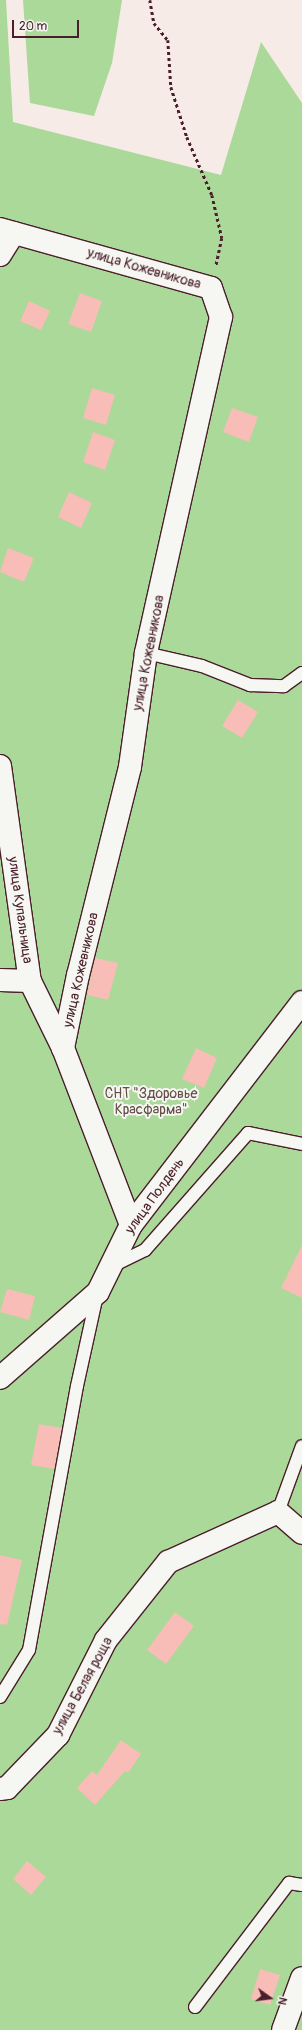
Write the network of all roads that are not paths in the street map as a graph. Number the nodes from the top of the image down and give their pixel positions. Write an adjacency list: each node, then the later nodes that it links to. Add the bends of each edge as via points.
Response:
1 (7, 231): 2 (street); 3 (street, улица Кожевникова, via 211,288 221,317)
2 (0, 255)
3 (146, 653): 4 (lane, via 202,666 250,685 284,686); 9 (street, улица Кожевникова, via 130,767 78,976)
4 (302, 673)
5 (0, 766): 7 (street, улица Купальница)
6 (0, 980): 7 (street)
7 (30, 981): 9 (street, улица Купальница)
8 (302, 1002): 11 (street, улица Полдень)
9 (63, 1048): 11 (street)
10 (302, 1144): 12 (lane, via 248,1133 145,1250)
11 (131, 1225): 12 (lane)
12 (110, 1267): 13 (street)
13 (98, 1292): 14 (street); 18 (lane, via 77,1386 29,1650)
14 (0, 1378)
15 (302, 1446): 16 (lane)
16 (278, 1512): 17 (street); 19 (street, улица Белая роща, via 168,1562 106,1640 58,1735 7,1788)
17 (302, 1533)
18 (0, 1697)
19 (0, 1789)
20 (302, 1885): 22 (lane, via 289,1884)
21 (302, 1978): 23 (street)
22 (195, 2007)
23 (283, 2030)

